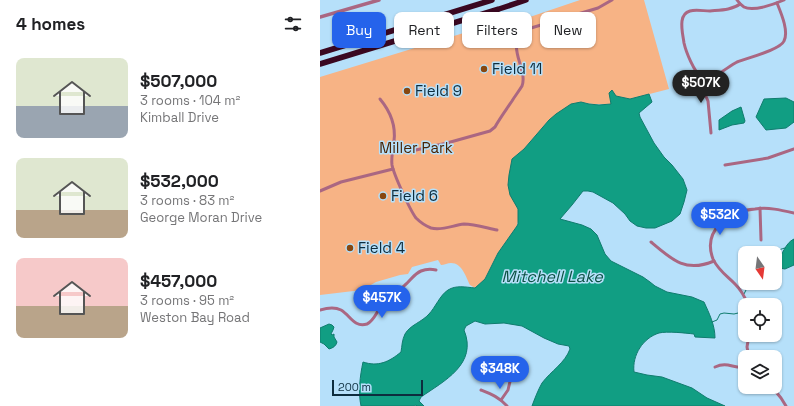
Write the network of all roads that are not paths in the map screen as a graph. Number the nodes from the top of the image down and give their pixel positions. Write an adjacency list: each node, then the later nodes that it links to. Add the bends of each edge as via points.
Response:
1 (379, 0): 9 (street)
2 (492, 0): 10 (highway)
3 (526, 0): 11 (highway)
4 (612, 0): 23 (street, via 598,8 522,33 516,46 523,78 522,86 490,131 416,150)
5 (738, 0): 8 (street)
6 (784, 0): 7 (street)
7 (777, 3): 8 (street, via 750,8); 20 (street, via 785,28 786,37 783,44 734,64 712,78)
8 (740, 4): 20 (street, via 733,8 710,11 693,10 683,17 686,49)
9 (320, 17)
10 (386, 33)
11 (386, 44)
12 (332, 46): 16 (highway)
13 (334, 48): 17 (highway)
14 (374, 48): 18 (highway)
15 (376, 48): 19 (highway)
16 (320, 49)
17 (320, 52)
18 (320, 64)
19 (320, 68)
20 (702, 78): 22 (street, via 700,85 708,101)
21 (380, 99): 23 (street, via 387,107 392,120)
22 (710, 133)
23 (393, 147): 26 (street)
24 (794, 149): 25 (street, via 768,158)
25 (725, 165)
26 (393, 169): 27 (street, via 341,182); 30 (street, via 414,214 423,224 436,229 466,224)
27 (320, 191)
28 (760, 208): 29 (street); 31 (street); 33 (street, via 737,212 717,226 711,243)
29 (794, 213)
30 (497, 230)
31 (761, 240)
32 (651, 242): 33 (street, via 672,259 687,265 700,266)
33 (714, 261): 35 (street)
34 (436, 270): 36 (street, via 426,269 416,274 386,300 367,324 354,322 338,309)
35 (745, 298)
36 (320, 310)
37 (715, 367): 38 (street, via 729,364)
38 (738, 367)
39 (513, 368): 42 (street, via 508,390)
40 (481, 390): 42 (street)
41 (778, 394): 44 (street)
42 (501, 400): 43 (street)
43 (507, 406)
44 (786, 406)

